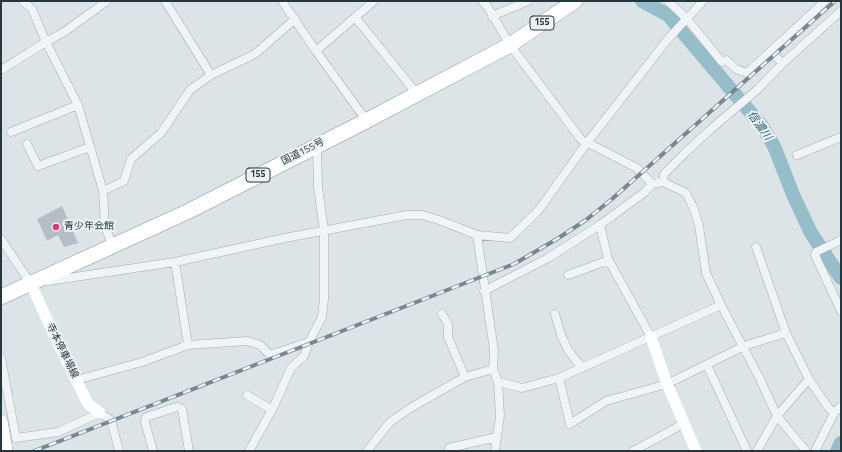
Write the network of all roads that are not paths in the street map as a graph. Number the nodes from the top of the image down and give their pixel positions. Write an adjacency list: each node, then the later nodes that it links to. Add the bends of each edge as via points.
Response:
1 (23, 1): 17 (street, via 32,9)
2 (107, 1): 17 (street)
3 (165, 1): 23 (street)
4 (282, 1): 15 (street)
5 (374, 1): 14 (street)
6 (482, 1): 13 (street)
7 (528, 1): 13 (street)
8 (575, 1): 18 (highway, 国道155号 / 155)
9 (668, 1): 16 (street)
10 (703, 1): 16 (street)
11 (825, 1): 20 (street)
12 (841, 11): 21 (street)
13 (492, 16): 18 (street)
14 (355, 17): 19 (street); 24 (street)
15 (295, 19): 19 (street); 23 (street, via 255,54)
16 (685, 21): 20 (street, via 722,62 726,60 736,69 747,72); 30 (street, via 668,39)
17 (46, 42): 22 (street); 25 (street)
18 (510, 45): 24 (highway, 国道155号 / 155); 30 (street)
19 (316, 51): 26 (street)
20 (770, 52): 21 (street)
21 (783, 63): 34 (street, via 664,174)
22 (1, 70)
23 (211, 75): 36 (street, via 190,90 161,133 131,160 124,181)
24 (418, 94): 26 (highway, 国道155号 / 155)
25 (78, 105): 27 (street); 32 (street)
26 (366, 120): 31 (highway, 国道155号 / 155)
27 (11, 132)
28 (841, 137): 33 (street)
29 (27, 144): 32 (street, via 38,166)
30 (587, 144): 35 (street, via 637,168); 39 (street, via 538,211 515,234 510,238)
31 (317, 145): 38 (street, via 318,187); 42 (highway, 国道155号 / 155, via 189,211)
32 (90, 147): 36 (street)
33 (797, 155)
34 (663, 182): 35 (street); 50 (street, via 686,193 694,209 706,273)
35 (652, 184): 37 (street)
36 (103, 192): 42 (street, via 105,227)
37 (600, 225): 44 (street); 48 (street, via 548,258)
38 (324, 231): 39 (street, via 407,215 422,215); 45 (street); 56 (street, via 322,316)
39 (477, 235): 48 (street)
40 (1, 239): 47 (street)
41 (841, 240): 51 (street, via 816,252 815,255)
42 (113, 246): 47 (highway, 国道155号 / 155)
43 (756, 247): 54 (street)
44 (609, 260): 46 (street); 55 (street)
45 (175, 262): 47 (street); 57 (street)
46 (568, 275)
47 (31, 284): 49 (highway, 国道155号 / 155); 66 (main road, 寺本停車場線)
48 (484, 291): 62 (street, via 494,350)
49 (1, 298)
50 (721, 305): 55 (street); 58 (street)
51 (841, 311)
52 (442, 314): 63 (street, via 448,324 448,337)
53 (555, 314): 61 (street, via 568,350)
54 (786, 333): 58 (street); 65 (street)
55 (651, 337): 61 (street); 68 (main road)
56 (309, 342): 57 (street, via 270,355 260,345 247,341); 71 (street, via 304,356 291,368)
57 (188, 345): 66 (street, via 142,362)
58 (744, 346): 60 (street); 74 (street)
59 (1, 358): 72 (street, via 16,438 58,432)
60 (707, 365): 68 (street); 88 (street)
61 (582, 368): 64 (street)
62 (493, 369): 63 (street); 67 (street)
63 (465, 377): 83 (street, via 390,422)
64 (559, 378): 67 (street, via 522,388); 68 (street, via 570,424 606,401)
65 (809, 379): 73 (street); 74 (street)
66 (77, 380): 72 (main road, 寺本停車場線, via 88,404)
67 (498, 382): 77 (street, via 500,416)
68 (667, 384): 76 (main road)
69 (247, 395): 71 (street)
70 (841, 406): 73 (street)
71 (272, 410): 82 (street)
72 (100, 413): 79 (street, via 111,420)
73 (834, 413): 91 (street)
74 (777, 416): 89 (street); 90 (street)
75 (1, 421): 78 (main road)
76 (683, 421): 86 (street, via 676,428); 87 (main road)
77 (497, 437): 84 (street, via 449,448); 85 (street)
78 (6, 451)
79 (119, 451)
80 (153, 451): 81 (street, via 146,417 177,407 182,409)
81 (189, 451)
82 (249, 451)
83 (367, 451)
84 (448, 451)
85 (495, 451)
86 (633, 451)
87 (696, 451)
88 (747, 451)
89 (757, 451)
90 (806, 451)
91 (815, 451)

